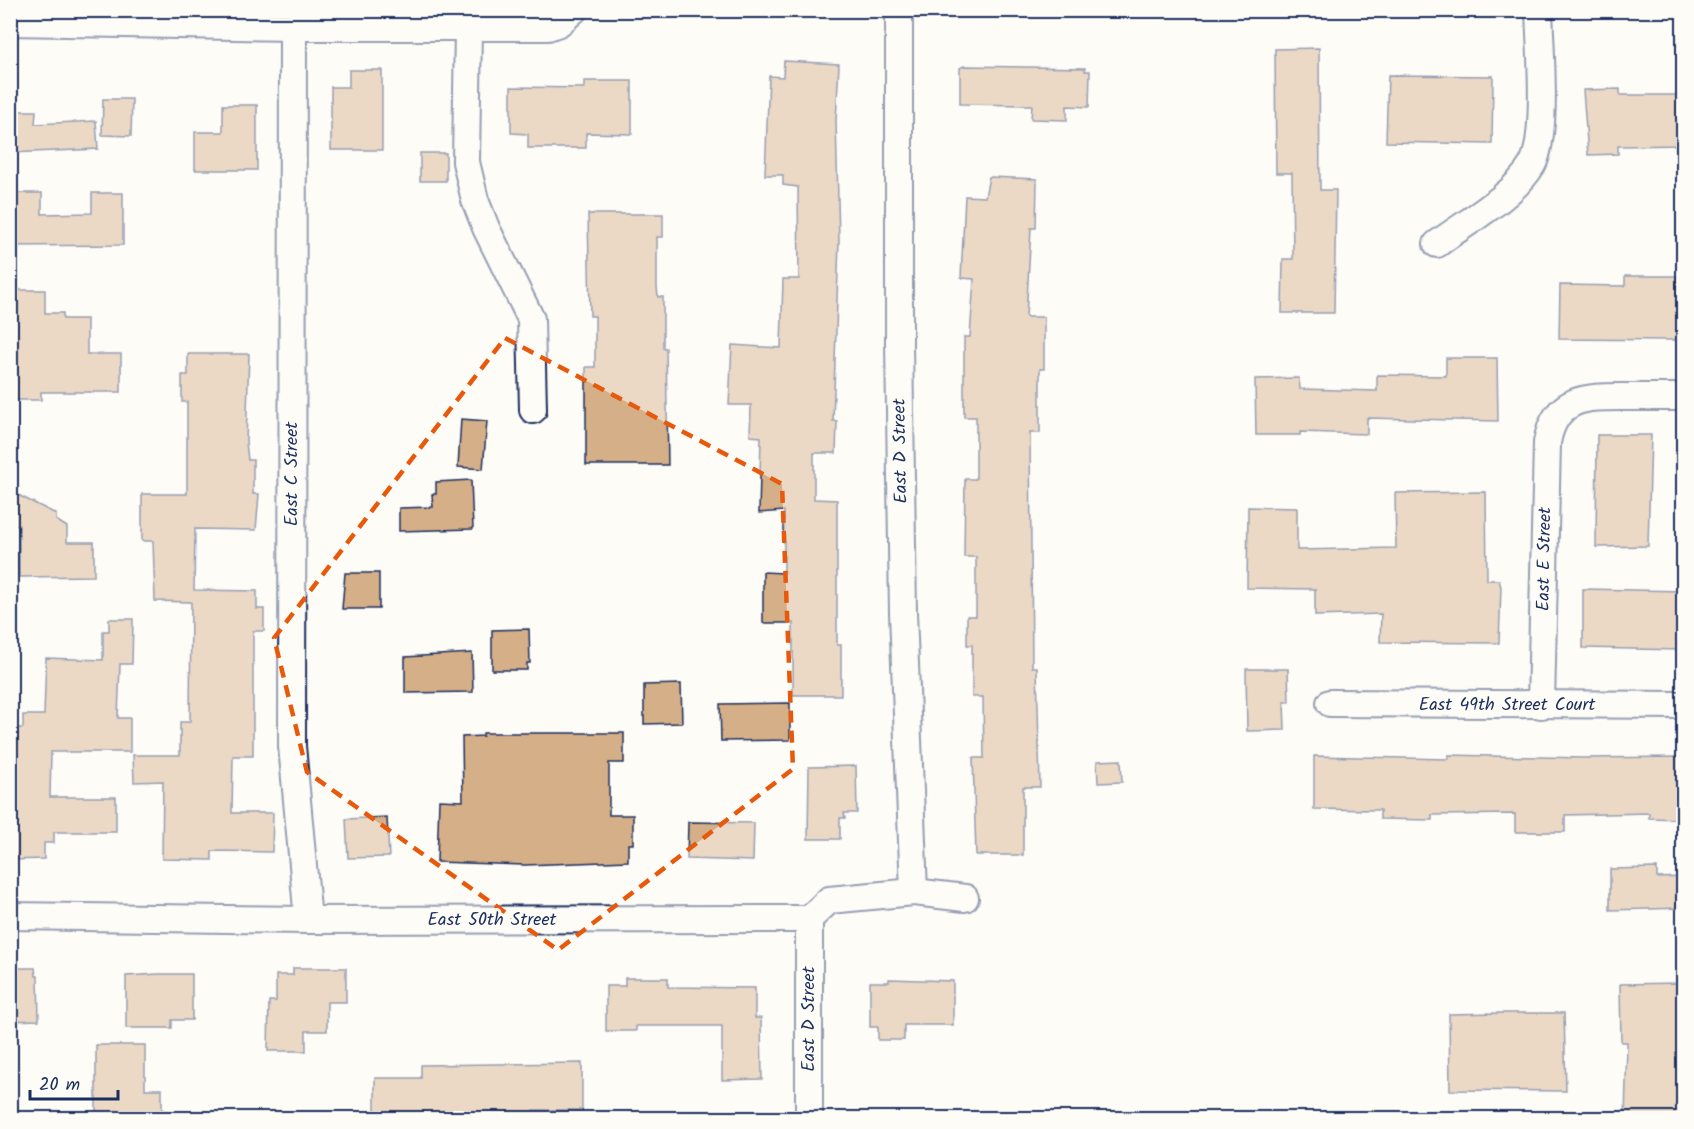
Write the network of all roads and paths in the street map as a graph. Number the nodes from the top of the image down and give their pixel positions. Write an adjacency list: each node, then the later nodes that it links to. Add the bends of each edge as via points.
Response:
1 (574, 10): 7 (street, via 548,27)
2 (899, 10): 14 (street, East D Street, via 903,613)
3 (1539, 10): 8 (street, via 1540,136 1532,165 1495,202)
4 (64, 17): 5 (street); 6 (street)
5 (10, 22)
6 (293, 27): 7 (street); 18 (street, East C Street, via 292,746)
7 (468, 27): 10 (street, via 466,162 486,228 531,319)
8 (1437, 244)
9 (1683, 397): 12 (street, East E Street, via 1591,397 1576,401 1559,414 1551,428 1547,443)
10 (533, 410)
11 (1330, 704): 12 (street, East 49th Street Court)
12 (1541, 705): 13 (street, East 49th Street Court)
13 (1683, 705)
14 (914, 892): 15 (street); 17 (street, via 829,900)
15 (965, 898)
16 (10, 916): 18 (street, East 50th Street)
17 (809, 919): 18 (street, East 50th Street); 19 (street, East D Street)
18 (308, 920)
19 (809, 1119)

